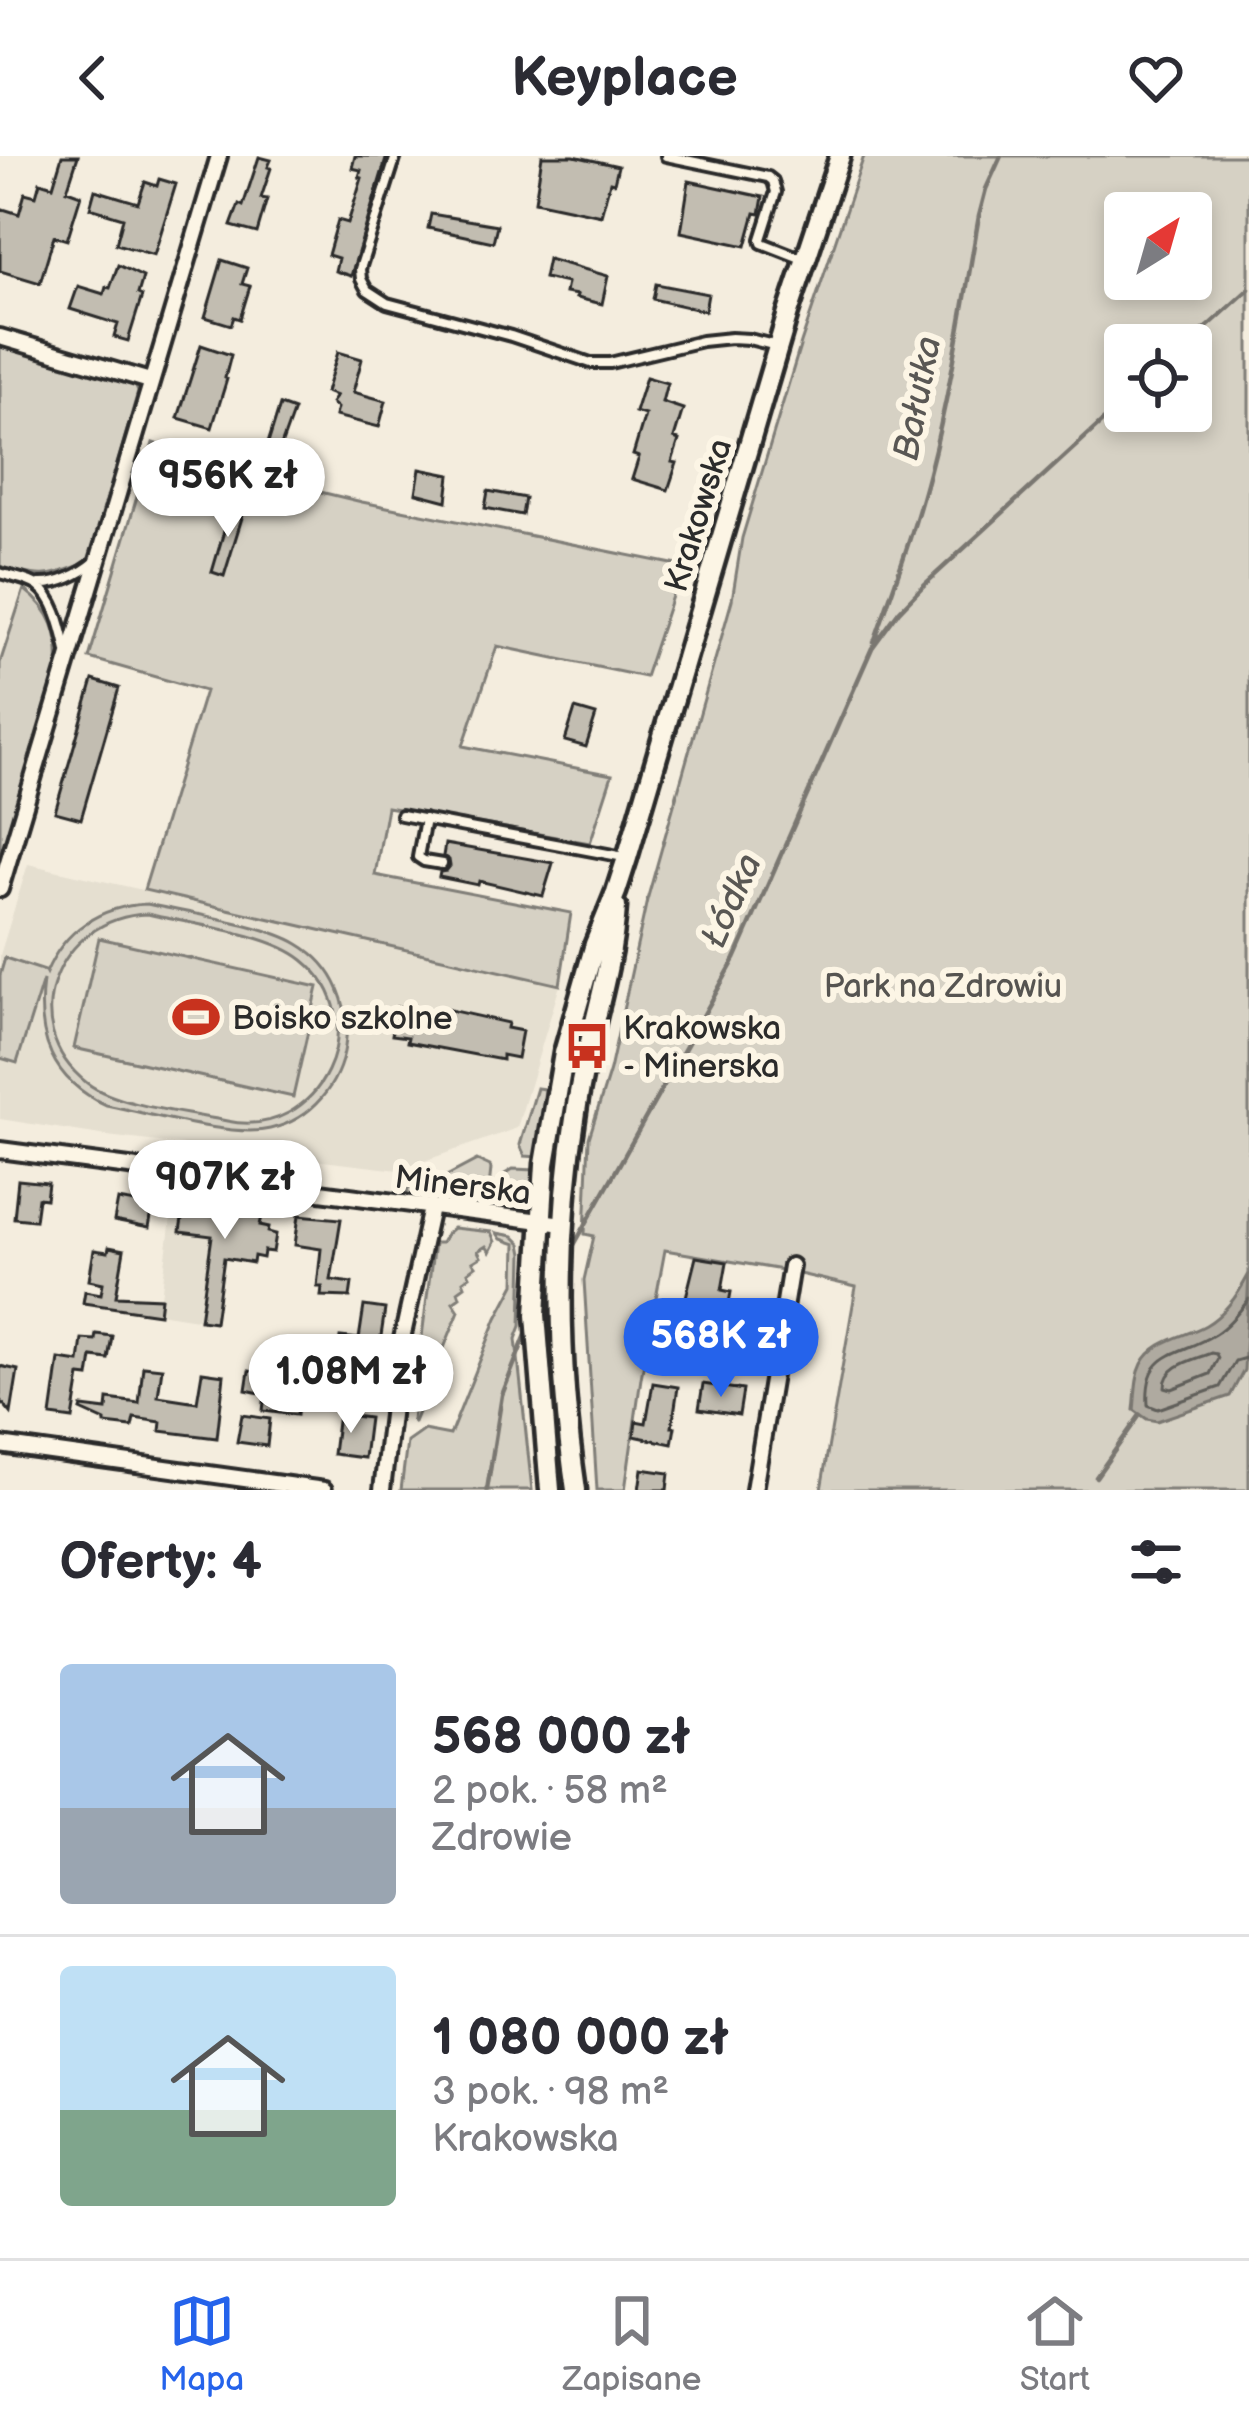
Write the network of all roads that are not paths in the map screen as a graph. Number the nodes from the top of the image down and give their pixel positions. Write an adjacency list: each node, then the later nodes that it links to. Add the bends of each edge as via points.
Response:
1 (219, 156): 8 (street)
2 (396, 156): 7 (lane, via 360,269 374,297 590,362 731,338)
3 (666, 156): 5 (lane, via 768,177 776,192 762,243)
4 (840, 156): 5 (main road, Krakowska)
5 (805, 259): 7 (main road, Krakowska)
6 (0, 338): 8 (street)
7 (779, 346): 15 (main road, Krakowska)
8 (150, 381): 9 (street)
9 (97, 560): 11 (lane, via 51,584); 12 (street)
10 (0, 573): 11 (lane)
11 (32, 582): 12 (lane, via 50,601)
12 (68, 657): 17 (street)
13 (401, 815): 14 (lane)
14 (425, 820): 15 (lane); 16 (lane, via 418,857)
15 (627, 858): 18 (main road, Krakowska)
16 (442, 864)
17 (0, 889)
18 (616, 892): 21 (main road, Krakowska, via 564,1053); 22 (main road, Krakowska)
19 (0, 1150): 20 (street, Minerska)
20 (431, 1208): 21 (street, Minerska); 26 (street, via 398,1357)
21 (540, 1221): 22 (street, Minerska); 27 (main road, Krakowska, via 537,1343)
22 (562, 1232): 28 (main road, Krakowska, via 564,1388)
23 (791, 1266): 29 (street)
24 (0, 1445): 25 (street)
25 (324, 1490)
26 (382, 1490)
27 (550, 1490)
28 (576, 1490)
29 (754, 1490)

